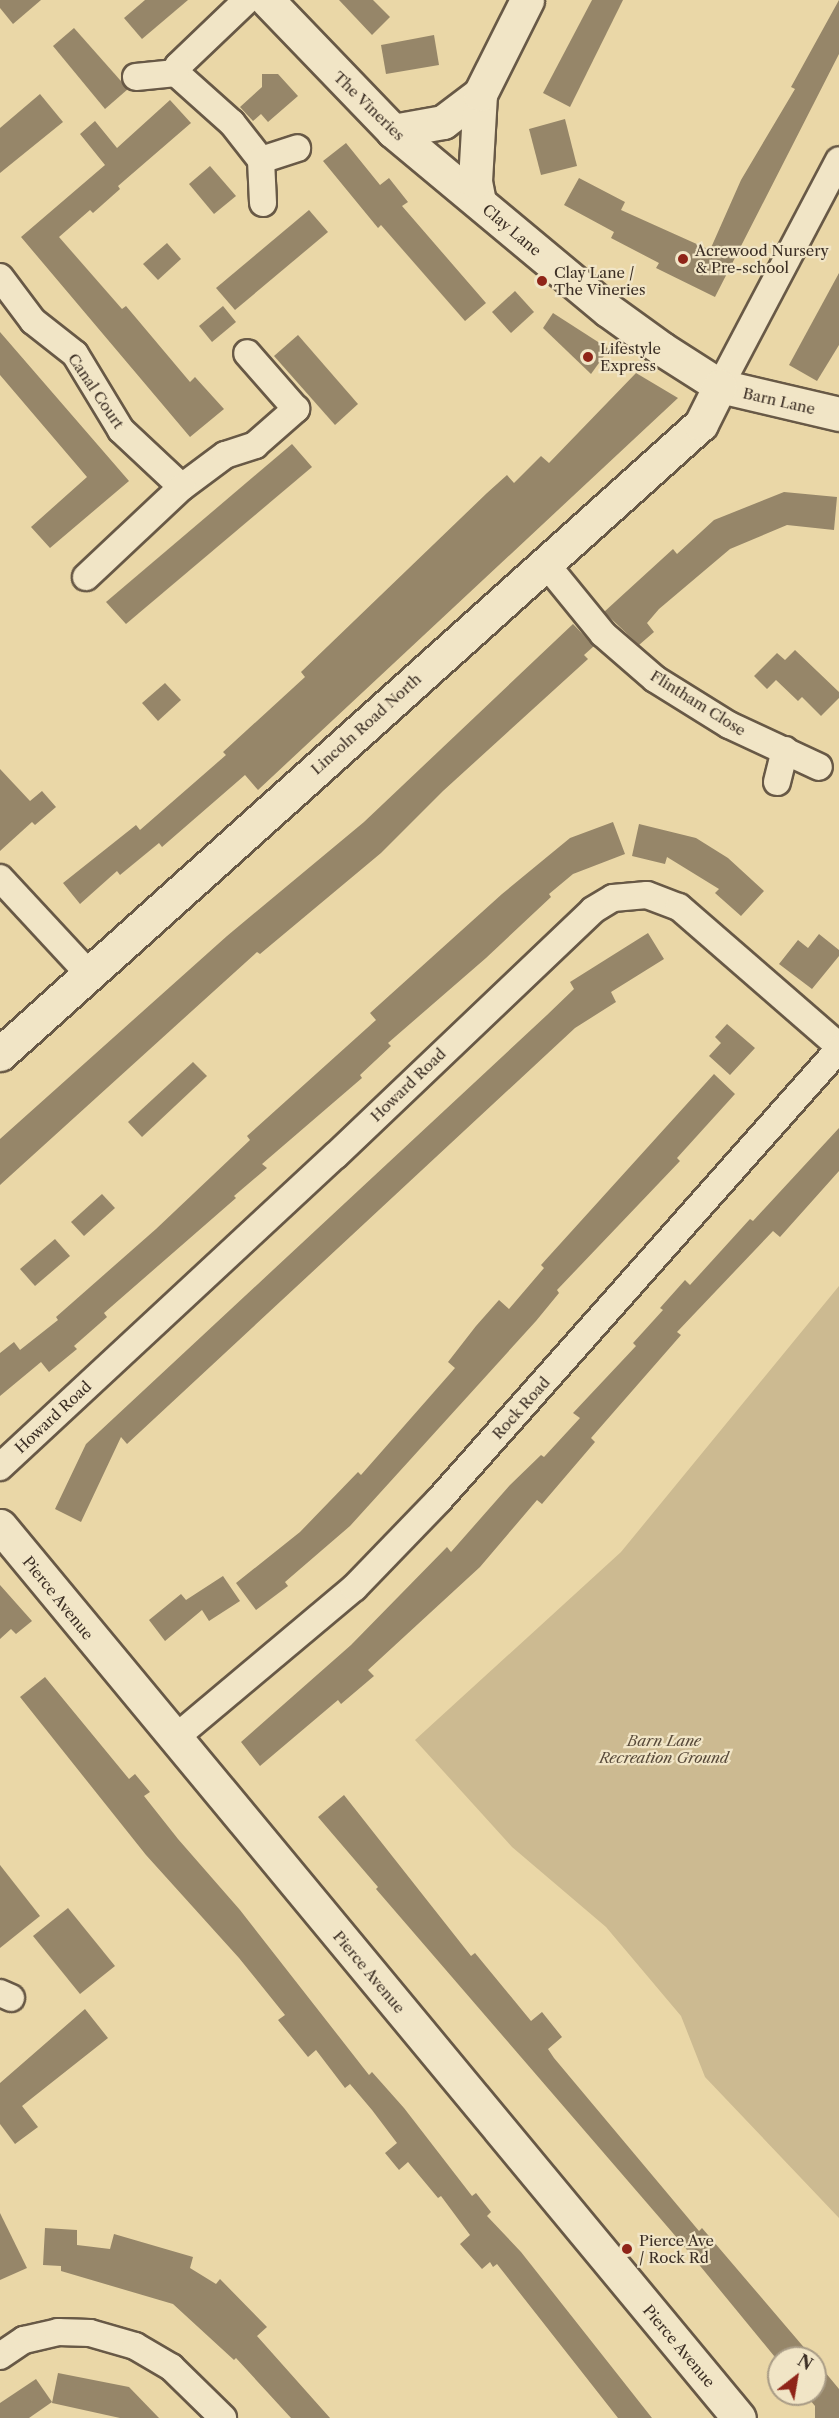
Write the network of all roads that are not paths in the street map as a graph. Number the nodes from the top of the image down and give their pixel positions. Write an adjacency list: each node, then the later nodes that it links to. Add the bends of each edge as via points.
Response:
1 (247, 0): 4 (street, via 177,66)
2 (267, 0): 7 (street, The Vineries)
3 (527, 0): 6 (street, Clay Lane)
4 (176, 73): 5 (street); 9 (street, via 232,123)
5 (136, 77)
6 (480, 94): 7 (street, Clay Lane, via 443,122); 11 (street, Clay Lane, via 475,181)
7 (393, 131): 11 (street, The Vineries)
8 (297, 148): 9 (street)
9 (261, 160): 12 (street)
10 (839, 160): 15 (street)
11 (479, 202): 15 (street, Clay Lane, via 608,310)
12 (263, 203)
13 (0, 277): 17 (street, Canal Court, via 33,321 75,354 121,430)
14 (247, 353): 17 (street, via 296,410 255,445 225,455)
15 (720, 386): 16 (street, Barn Lane); 18 (street, Lincoln Road North, via 701,424)
16 (839, 414)
17 (182, 486): 19 (street)
18 (546, 564): 20 (street, Flintham Close, via 603,634 656,679 729,725); 24 (street, Lincoln Road North)
19 (86, 577)
20 (785, 750): 21 (street, Flintham Close); 22 (street)
21 (819, 767)
22 (777, 782)
23 (0, 878): 24 (street)
24 (88, 973): 26 (street, Lincoln Road North)
25 (839, 1048): 27 (street, Howard Road, via 679,907 647,895 613,898 584,918); 29 (street, Rock Road, via 432,1508 354,1588)
26 (0, 1054)
27 (0, 1467)
28 (0, 1526): 29 (street, Pierce Avenue)
29 (175, 1738): 32 (street, Pierce Avenue)
30 (0, 2356): 31 (street, via 24,2340 58,2332 90,2333 135,2346 171,2367)
31 (223, 2418)
32 (738, 2418)

